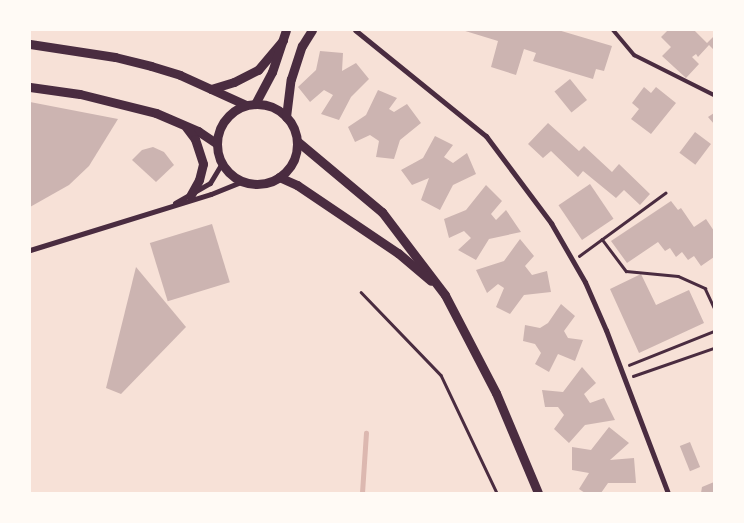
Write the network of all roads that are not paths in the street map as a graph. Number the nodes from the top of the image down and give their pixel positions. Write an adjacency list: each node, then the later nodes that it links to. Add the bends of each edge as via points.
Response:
1 (286, 30): 5 (street)
2 (312, 30): 12 (street, via 302,46 291,80)
3 (355, 30): 24 (street, via 486,136 551,223 572,260 621,368)
4 (613, 30): 9 (lane, via 634,55)
5 (283, 40): 8 (street, via 258,70); 10 (street, via 268,81)
6 (30, 44): 8 (street, via 115,57 180,75)
7 (30, 87): 13 (street, via 80,94)
8 (211, 89): 11 (street)
9 (714, 95)
10 (255, 104): 11 (street); 12 (street, via 274,108)
11 (246, 105): 15 (street, via 224,121)
12 (286, 117): 14 (street)
13 (178, 121): 15 (street); 19 (street, via 195,139 202,159 199,180)
14 (297, 141): 17 (street, via 293,160); 22 (street, via 382,212)
15 (217, 144): 16 (street)
16 (222, 163): 18 (street, via 231,175); 19 (street, via 210,183)
17 (279, 177): 18 (street, via 262,183); 22 (street, via 297,185 398,253)
18 (243, 181): 20 (street)
19 (190, 196): 20 (street)
20 (163, 208): 21 (street)
21 (30, 250)
22 (446, 295): 23 (street, via 496,393)
23 (538, 493)
24 (668, 493)

